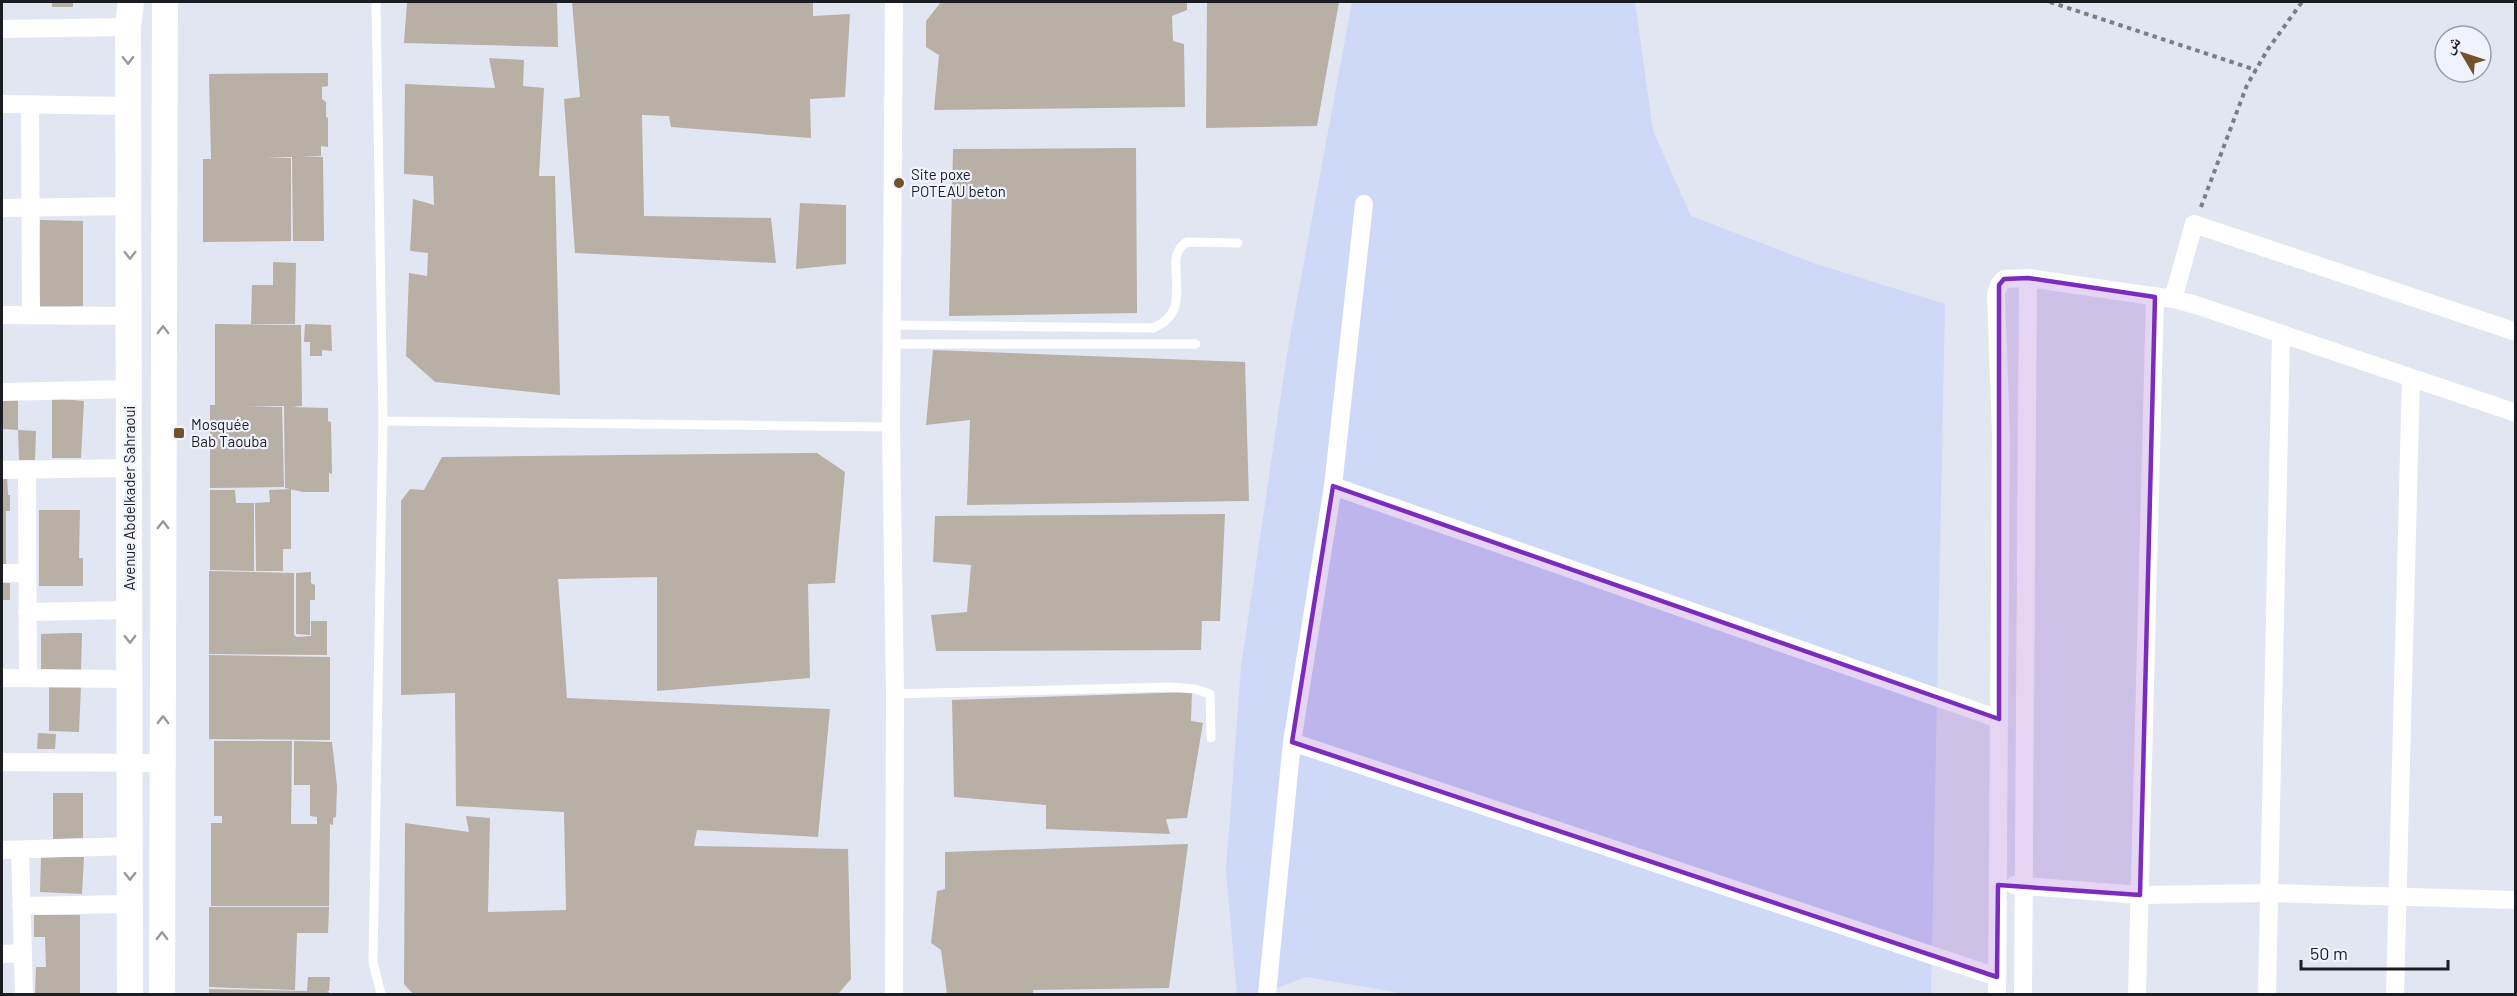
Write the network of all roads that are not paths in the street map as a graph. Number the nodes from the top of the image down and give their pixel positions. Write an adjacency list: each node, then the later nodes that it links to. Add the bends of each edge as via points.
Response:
1 (131, 2): 5 (main road, Avenue Abdelkader Sahraoui)
2 (165, 2): 48 (main road, one-way to 2)
3 (376, 2): 29 (lane)
4 (894, 2): 20 (street)
5 (128, 27): 6 (street); 9 (main road, Avenue Abdelkader Sahraoui, one-way to 9)
6 (2, 29)
7 (2, 104): 8 (street)
8 (30, 104): 9 (street); 11 (street)
9 (129, 106): 12 (main road, Avenue Abdelkader Sahraoui)
10 (1364, 204): 34 (street)
11 (31, 207): 12 (street); 13 (street); 18 (street)
12 (130, 207): 19 (main road, Avenue Abdelkader Sahraoui, one-way to 19)
13 (2, 208)
14 (1238, 243): 20 (lane, via 1182,245 1177,254 1177,303 1168,320 1153,328)
15 (2028, 278): 16 (street); 43 (street, via 2004,279 1996,294 2001,435); 52 (street)
16 (2164, 298): 21 (street, via 2194,224); 22 (street); 54 (street)
17 (2, 315): 18 (street)
18 (31, 315): 19 (street)
19 (130, 316): 26 (main road, Avenue Abdelkader Sahraoui)
20 (892, 325): 23 (street)
21 (2516, 332)
22 (2281, 335): 25 (street); 53 (street)
23 (892, 344): 24 (lane); 30 (street)
24 (1196, 344)
25 (2411, 378): 28 (street); 55 (street)
26 (130, 389): 27 (street); 31 (main road, Avenue Abdelkader Sahraoui)
27 (2, 392)
28 (2516, 413)
29 (383, 421): 30 (lane); 65 (lane, via 373,962)
30 (891, 427): 42 (street)
31 (129, 468): 33 (street); 37 (main road, Avenue Abdelkader Sahraoui)
32 (2, 470): 33 (street)
33 (27, 470): 36 (street)
34 (1333, 486): 43 (street); 45 (street)
35 (2, 573): 36 (street)
36 (27, 573): 38 (street)
37 (129, 610): 38 (street); 41 (main road, Avenue Abdelkader Sahraoui, one-way to 41)
38 (27, 612): 40 (street)
39 (2, 678): 40 (street)
40 (28, 678): 41 (street)
41 (131, 679): 47 (main road, Avenue Abdelkader Sahraoui)
42 (895, 694): 44 (lane, via 1195,689 1210,694); 66 (street)
43 (1999, 719): 51 (street)
44 (1211, 738)
45 (1292, 742): 61 (street); 67 (street)
46 (2, 762): 47 (street)
47 (130, 762): 48 (street); 49 (main road, Avenue Abdelkader Sahraoui)
48 (163, 763): 64 (main road, one-way to 48)
49 (130, 846): 50 (street); 57 (main road, Avenue Abdelkader Sahraoui, one-way to 57)
50 (11, 850): 58 (street)
51 (1998, 885): 52 (street); 61 (street)
52 (2024, 885): 54 (street); 68 (street)
53 (2270, 893): 54 (street); 55 (street); 70 (street)
54 (2140, 895): 69 (street)
55 (2397, 897): 56 (street); 71 (street)
56 (2516, 900)
57 (130, 904): 58 (street); 63 (main road, Avenue Abdelkader Sahraoui)
58 (21, 906): 59 (street)
59 (22, 953): 60 (street); 62 (street)
60 (2, 954)
61 (1997, 986)
62 (24, 994)
63 (130, 994)
64 (162, 994)
65 (381, 994)
66 (894, 994)
67 (1267, 994)
68 (2023, 994)
69 (2137, 994)
70 (2267, 994)
71 (2395, 994)

